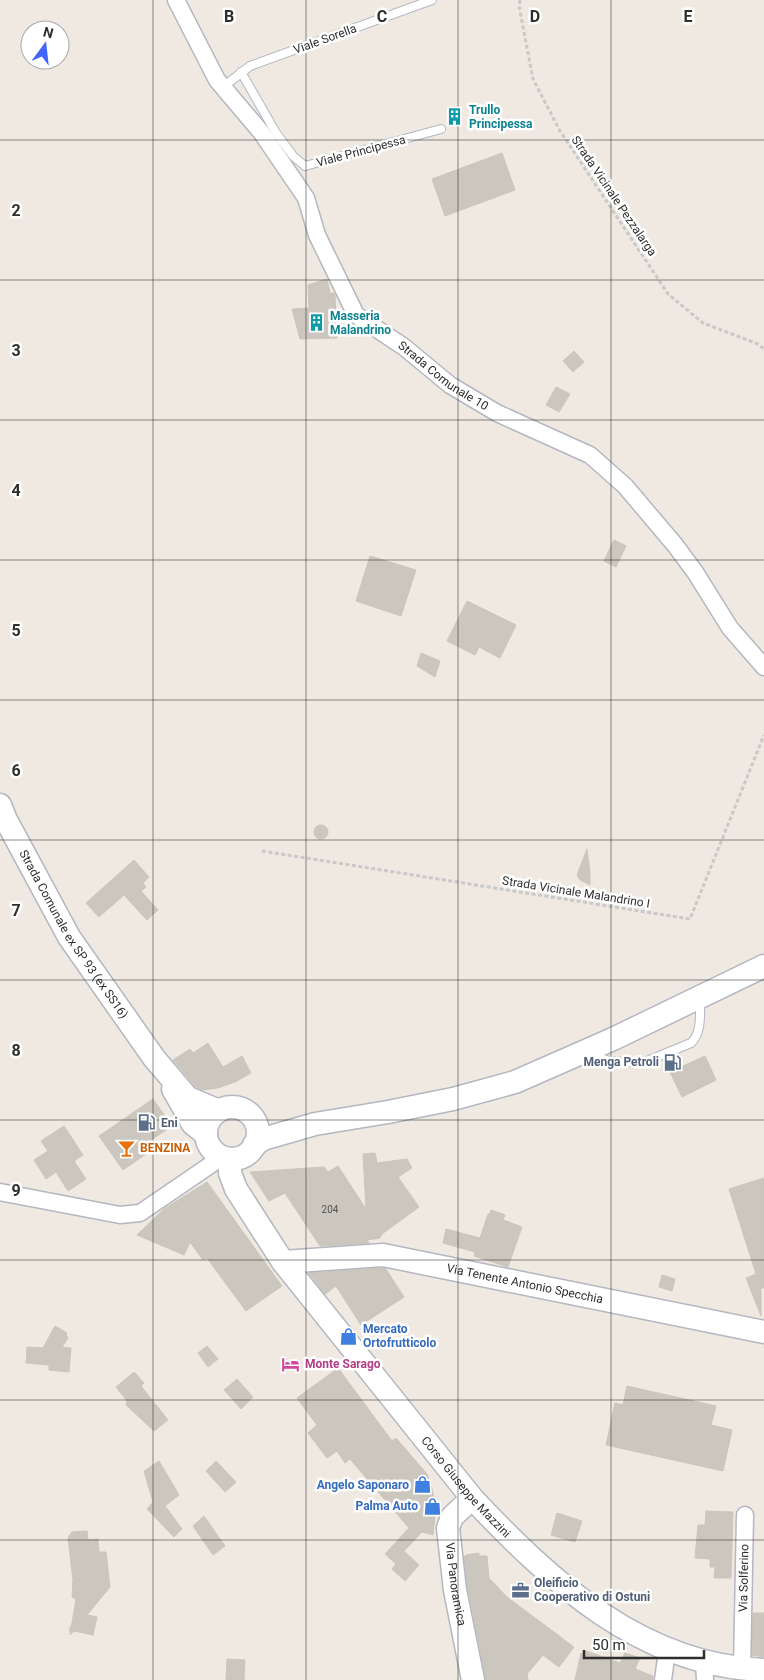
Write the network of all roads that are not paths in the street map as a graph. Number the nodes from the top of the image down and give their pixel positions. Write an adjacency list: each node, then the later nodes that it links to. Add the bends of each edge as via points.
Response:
1 (176, 0): 4 (street, Strada Comunale 10)
2 (432, 0): 3 (lane, Viale Sorella)
3 (241, 72): 4 (lane, Viale Sorella); 5 (lane, Viale Principessa, via 276,133 305,166)
4 (223, 87): 6 (street, Strada Comunale 10, via 262,132 306,198 317,235 356,315 404,347 450,385 497,413 590,455 625,486 675,545 730,628)
5 (441, 129)
6 (764, 667)
7 (0, 804): 11 (main road, Strada Comunale ex SP 93 (ex SS16), via 69,938)
8 (764, 966): 9 (main road)
9 (700, 997): 10 (main road); 10 (lane, via 700,1019 691,1043 642,1063 609,1061)
10 (585, 1052): 14 (main road, via 515,1082 471,1094)
11 (154, 1058): 12 (main road, Strada Comunale ex SP 93 (ex SS16), via 188,1098); 15 (main road, Strada Comunale ex SP 93 (ex SS16), via 194,1124)
12 (219, 1111): 13 (main road, via 237,1108); 15 (main road, via 208,1123)
13 (252, 1117): 14 (main road, via 278,1124); 16 (main road, via 257,1133)
14 (315, 1124): 16 (main road, via 263,1139)
15 (206, 1134): 16 (main road, via 209,1145)
16 (237, 1154): 17 (street, via 140,1212 120,1215); 18 (main road, Corso Giuseppe Mazzini, via 243,1202)
17 (0, 1192)
18 (283, 1262): 19 (main road, Via Tenente Antonio Specchia, via 383,1255); 20 (main road, Corso Giuseppe Mazzini)
19 (764, 1332)
20 (472, 1498): 22 (main road, Corso Giuseppe Mazzini, via 558,1582 604,1616); 25 (main road, Via Panoramica, via 452,1517 448,1528)
21 (745, 1515): 24 (street, Via Solferino)
22 (667, 1651): 23 (main road, Corso Giuseppe Mazzini); 26 (street)
23 (704, 1670): 24 (main road, Corso Giuseppe Mazzini)
24 (753, 1670)
25 (473, 1680)
26 (663, 1680)

